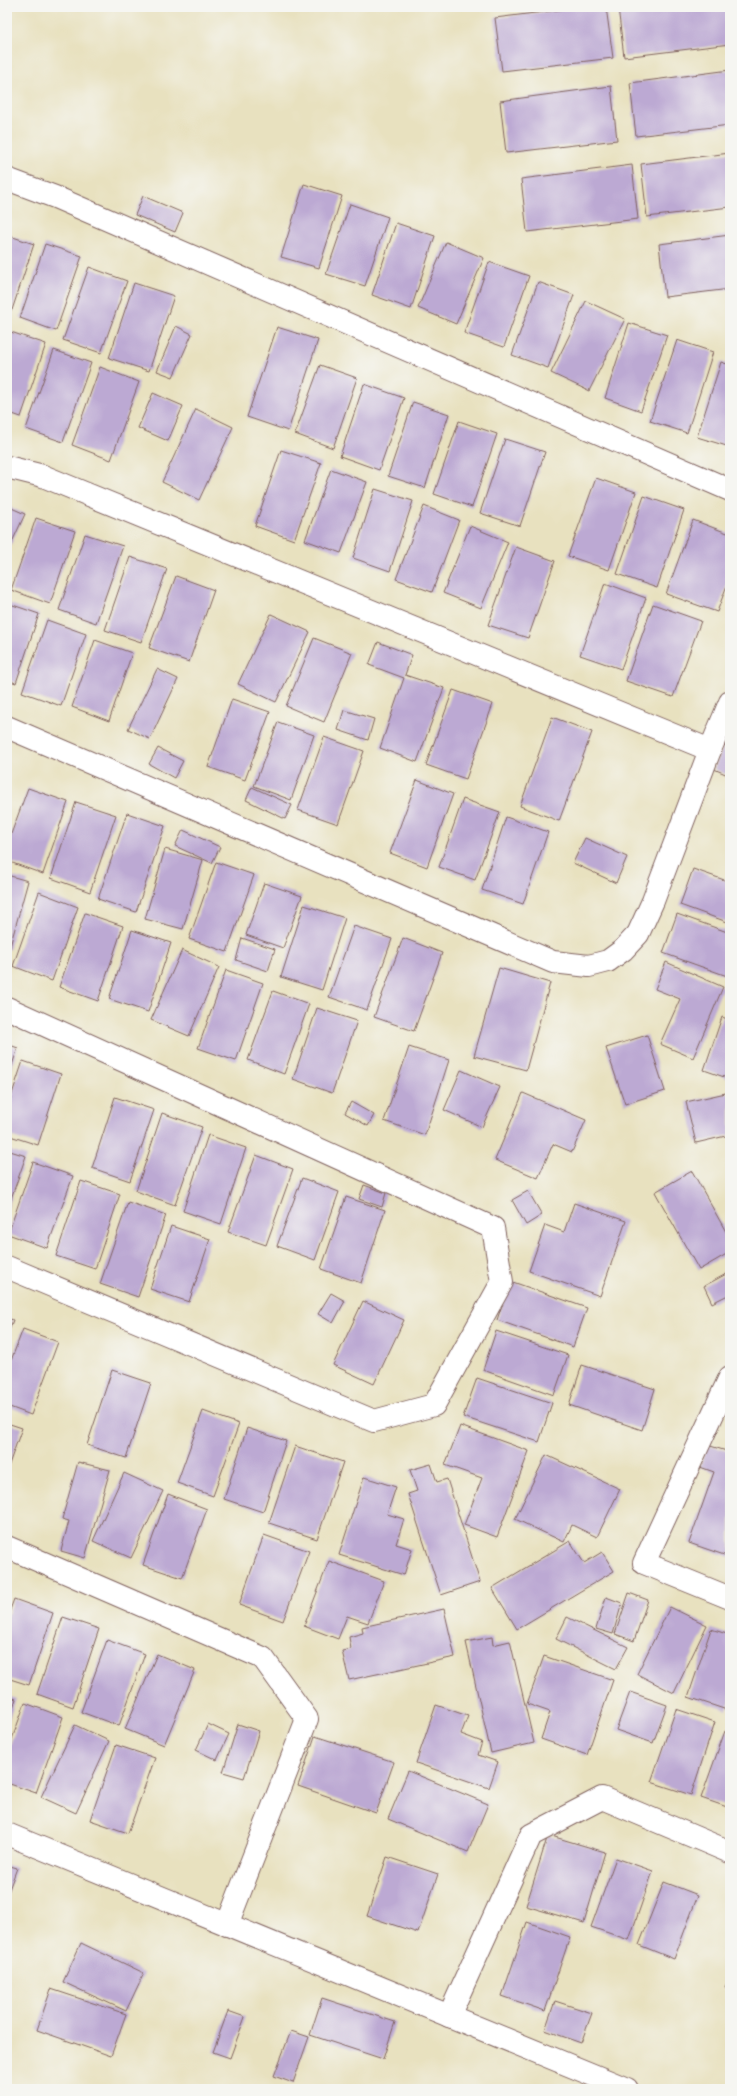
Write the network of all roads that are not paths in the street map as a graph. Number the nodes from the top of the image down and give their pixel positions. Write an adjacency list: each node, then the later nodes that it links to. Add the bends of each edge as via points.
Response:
1 (7, 179): 3 (street, via 55,197)
2 (7, 467): 6 (street, via 50,478)
3 (730, 490)
4 (730, 702): 6 (street)
5 (7, 727): 6 (street, via 553,962 589,966 608,961 638,934)
6 (710, 750)
7 (7, 1008): 8 (street, via 493,1228 502,1282 434,1405 374,1421)
8 (7, 1267)
9 (730, 1378): 11 (street, via 644,1562)
10 (7, 1547): 14 (street, via 263,1658 307,1719)
11 (730, 1598)
12 (7, 1834): 14 (street)
13 (730, 1852): 15 (street, via 602,1798 531,1835)
14 (227, 1925): 15 (street)
15 (449, 2016): 16 (street)
16 (627, 2089)

